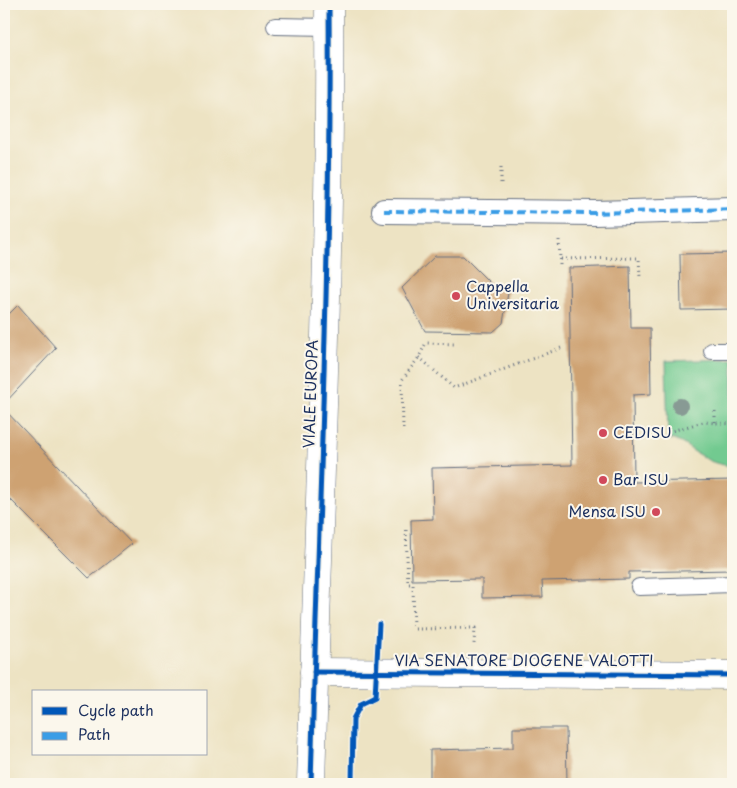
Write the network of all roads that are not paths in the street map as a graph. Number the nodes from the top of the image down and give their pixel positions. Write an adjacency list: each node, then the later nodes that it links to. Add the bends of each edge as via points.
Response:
1 (329, 16): 2 (lane); 9 (street, VIALE EUROPA, via 330,142)
2 (275, 26)
3 (733, 209): 4 (street, via 595,213)
4 (384, 211)
5 (712, 351): 6 (lane)
6 (733, 351)
7 (733, 584): 8 (lane)
8 (638, 586)
9 (314, 672): 10 (street, VIA SENATORE DIOGENE VALOTTI); 11 (street, VIALE EUROPA)
10 (733, 675)
11 (311, 784)

